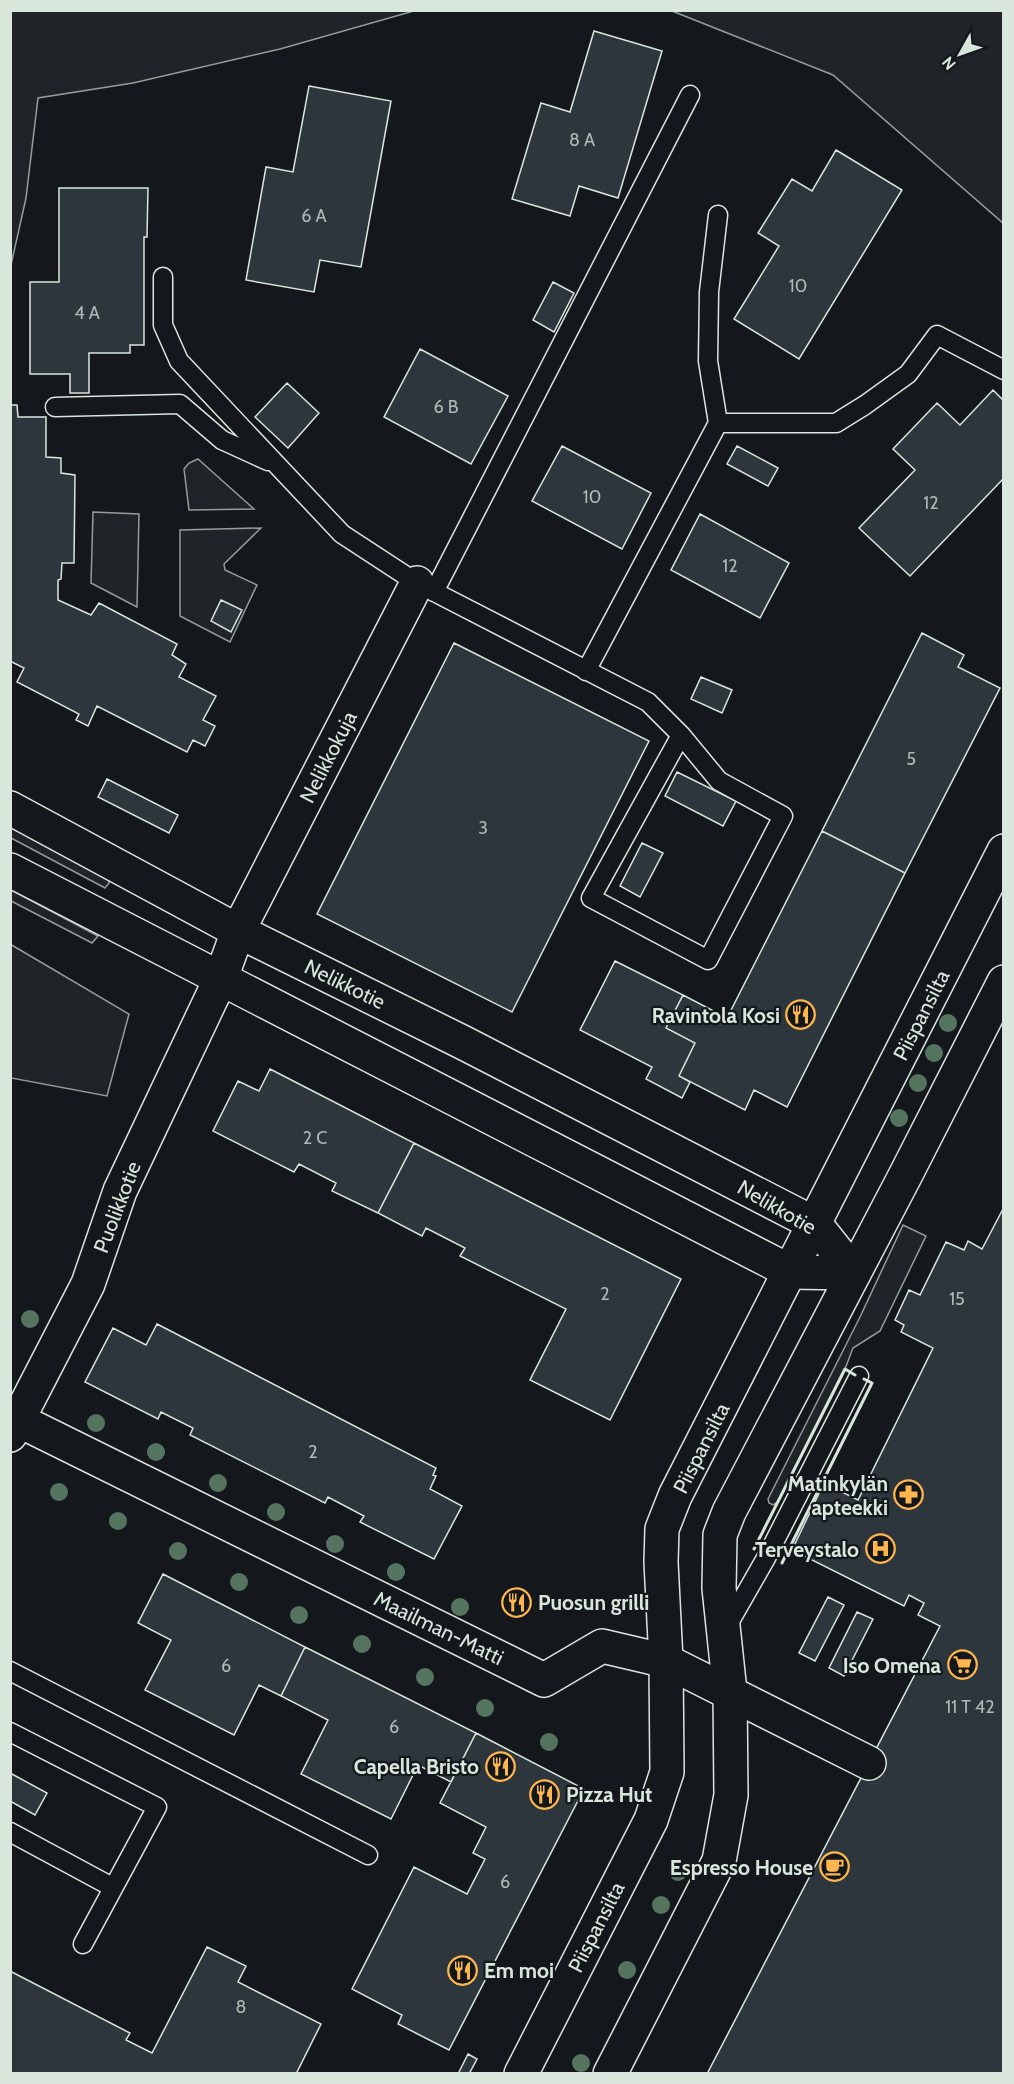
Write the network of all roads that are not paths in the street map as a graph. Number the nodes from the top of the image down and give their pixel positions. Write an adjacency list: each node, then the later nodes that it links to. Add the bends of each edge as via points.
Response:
1 (690, 95): 8 (lane)
2 (718, 215): 6 (lane, via 709,292 708,361)
3 (162, 277): 7 (lane, via 163,325 179,361)
4 (1004, 370): 6 (lane, via 937,335 908,374 836,423)
5 (55, 407): 7 (lane, via 180,404 222,440)
6 (717, 423): 9 (lane)
7 (278, 465): 8 (lane, via 342,534)
8 (426, 587): 9 (lane); 14 (street, Nelikkokuja)
9 (586, 671): 10 (lane, via 648,702)
10 (681, 735): 10 (lane, via 719,781 783,816 708,960 591,898)
11 (10, 808): 14 (street, Nelikkotie)
12 (1004, 851): 17 (street, Piispansilta)
13 (10, 870): 15 (street)
14 (238, 931): 15 (street, Nelikkokuja); 17 (street, Nelikkotie)
15 (221, 978): 18 (street); 21 (street, Puolikkotie, via 120,1191 88,1284)
16 (1004, 982): 19 (street)
17 (815, 1224): 18 (street, Piispansilta); 19 (street, Nelikkotie)
18 (791, 1272): 19 (street); 23 (street, Piispansilta, via 675,1496 662,1529)
19 (854, 1273): 22 (street, via 720,1535)
20 (858, 1376): 22 (lane, via 766,1558)
21 (13, 1424): 23 (street, Maailman-Matti, via 544,1680 602,1646)
22 (723, 1632): 25 (street)
23 (666, 1660): 25 (street, Maailman-Matti); 32 (street, Piispansilta, via 667,1772 651,1820)
24 (10, 1671): 29 (lane)
25 (730, 1692): 27 (street, Maailman-Matti); 33 (street, via 731,1795 719,1861)
26 (10, 1732): 30 (lane, via 157,1807)
27 (868, 1763)
28 (10, 1832): 30 (lane)
29 (368, 1855)
30 (112, 1887): 31 (lane)
31 (83, 1944)
32 (521, 2073)
33 (610, 2073)

